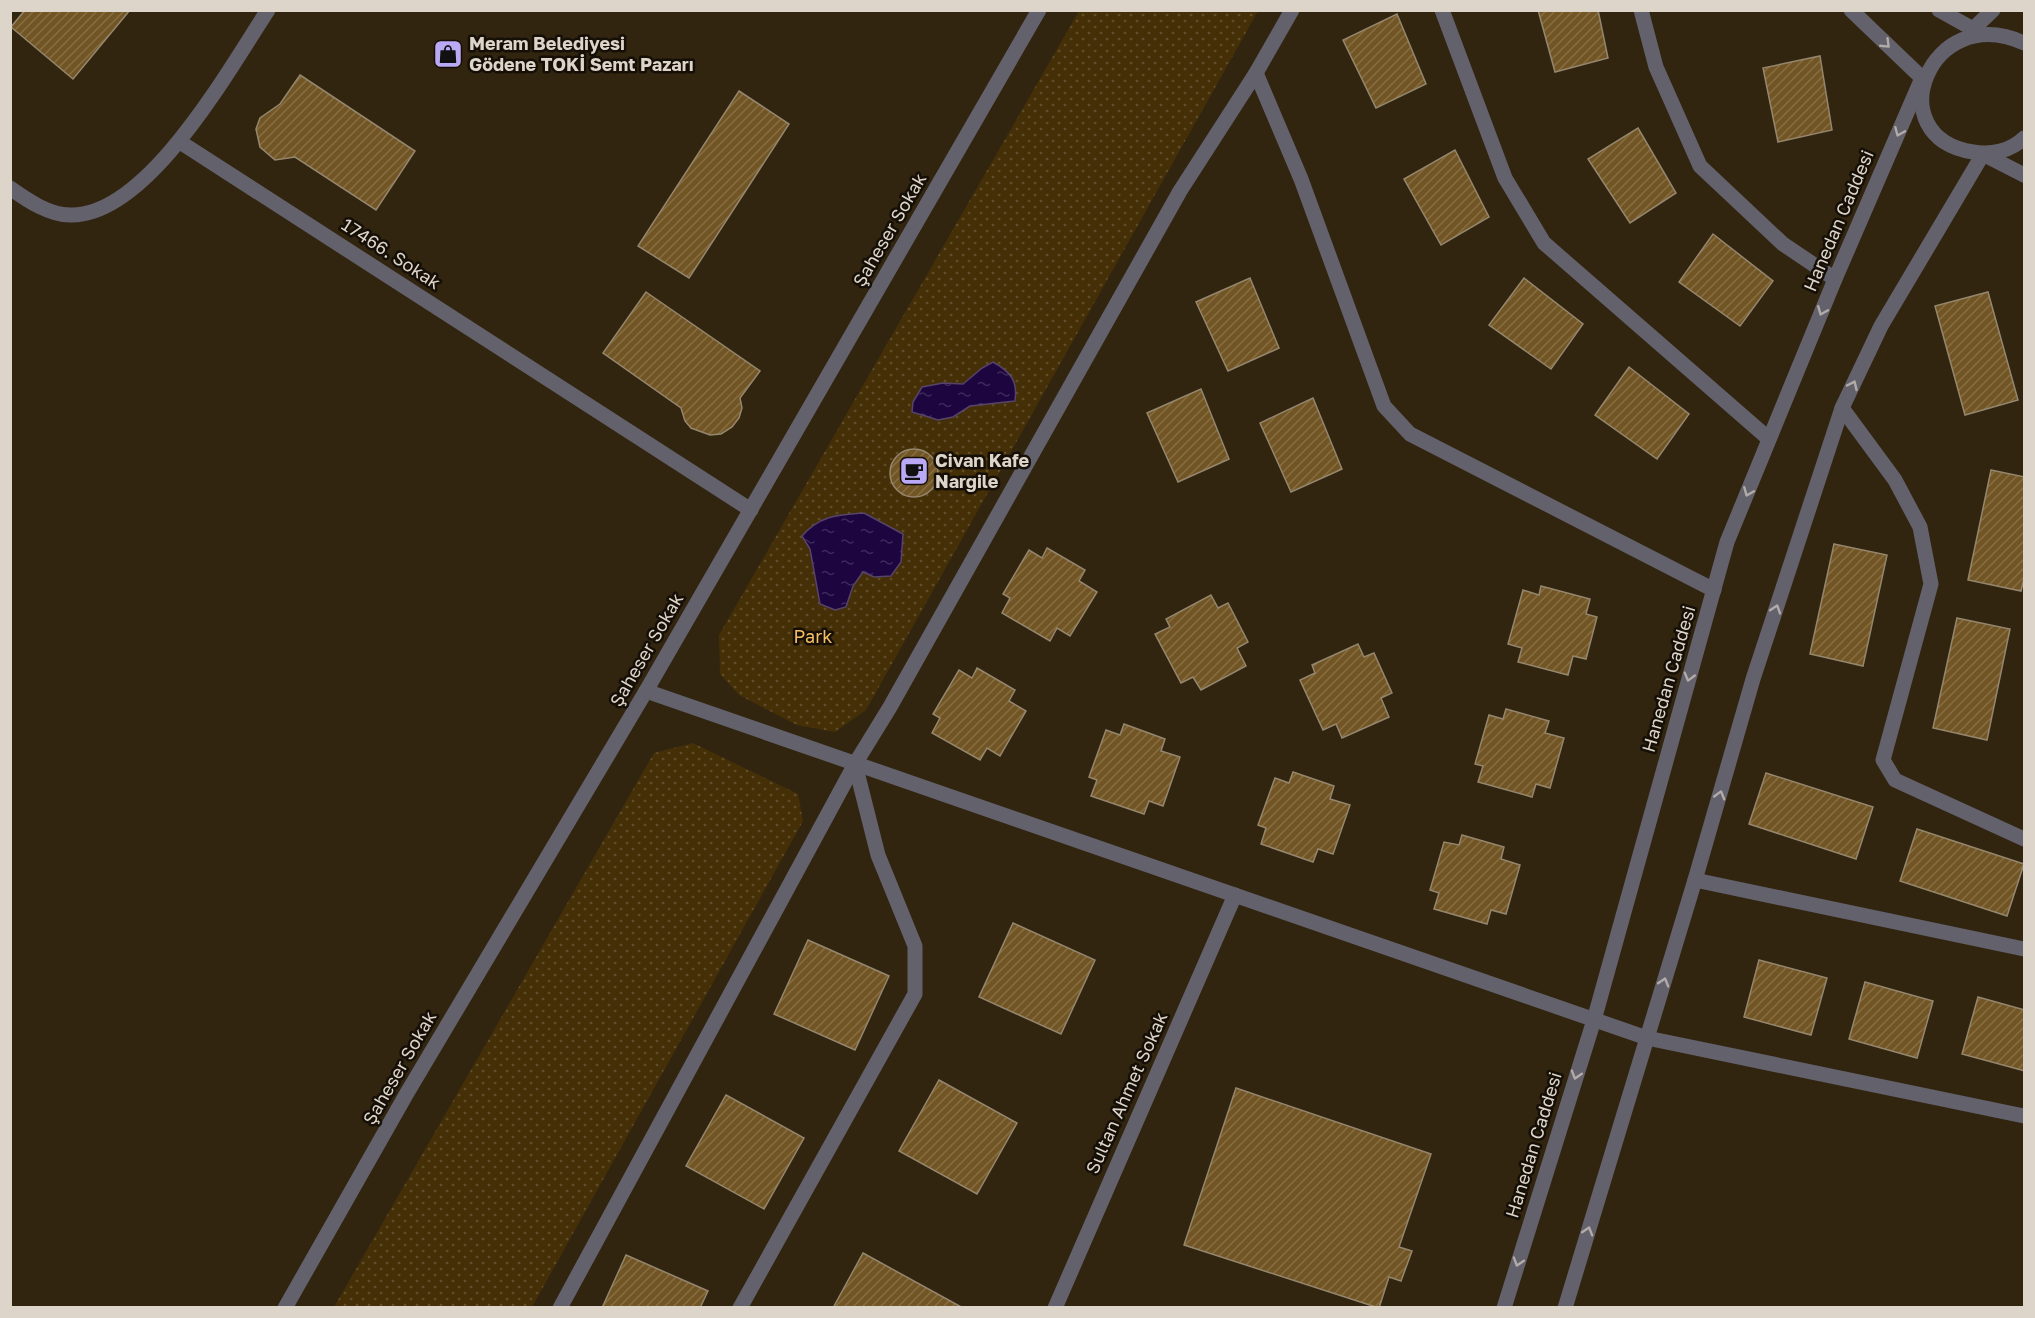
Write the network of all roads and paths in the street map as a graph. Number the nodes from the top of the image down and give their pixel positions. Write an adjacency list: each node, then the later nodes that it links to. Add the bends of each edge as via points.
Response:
1 (268, 10): 14 (street)
2 (1039, 10): 21 (street, Şaheser Sokak)
3 (1292, 10): 11 (street)
4 (1442, 10): 20 (street, via 1505,178 1544,243)
5 (1641, 10): 18 (street, via 1656,67 1700,166 1783,244)
6 (1851, 10): 12 (street, one-way to 12)
7 (1939, 10): 9 (street)
8 (1993, 10): 9 (street)
9 (1973, 29): 10 (street, via 1992,28); 12 (street, Hanedan Caddesi, via 1940,46)
10 (2025, 43)
11 (1256, 73): 22 (street, via 1301,179 1384,406 1410,434); 24 (street, via 1180,191)
12 (1922, 78): 15 (street, via 1925,115 1934,131 1965,151); 18 (street, Hanedan Caddesi, one-way to 18)
13 (2025, 138): 15 (street, via 2002,151)
14 (180, 142): 17 (street, via 130,191 103,209 71,216 31,204); 21 (street, 17466. Sokak)
15 (1983, 154): 16 (street); 19 (street, one-way to 15, via 1881,326)
16 (2025, 175)
17 (10, 188)
18 (1835, 279): 20 (street, Hanedan Caddesi, one-way to 20)
19 (1842, 408): 25 (street, via 1895,480 1920,527 1932,584 1883,760 1895,780); 26 (street, one-way to 19, via 1753,679)
20 (1769, 439): 22 (street, Hanedan Caddesi, one-way to 22, via 1727,542)
21 (751, 510): 23 (street, Şaheser Sokak)
22 (1714, 590): 29 (street, Hanedan Caddesi, one-way to 29)
23 (646, 691): 24 (street); 32 (street, Şaheser Sokak, via 407,1093)
24 (855, 764): 27 (street); 33 (street); 34 (street, via 878,855 915,946 915,994)
25 (2025, 839)
26 (1695, 880): 28 (street); 30 (street, one-way to 26)
27 (1235, 895): 29 (street); 35 (street, Sultan Ahmet Sokak)
28 (2025, 949)
29 (1594, 1020): 30 (street); 36 (street, Hanedan Caddesi, one-way to 36)
30 (1647, 1038): 31 (street); 37 (street, one-way to 30)
31 (2025, 1116)
32 (285, 1308)
33 (561, 1308)
34 (740, 1308)
35 (1056, 1308)
36 (1504, 1308)
37 (1565, 1308)

